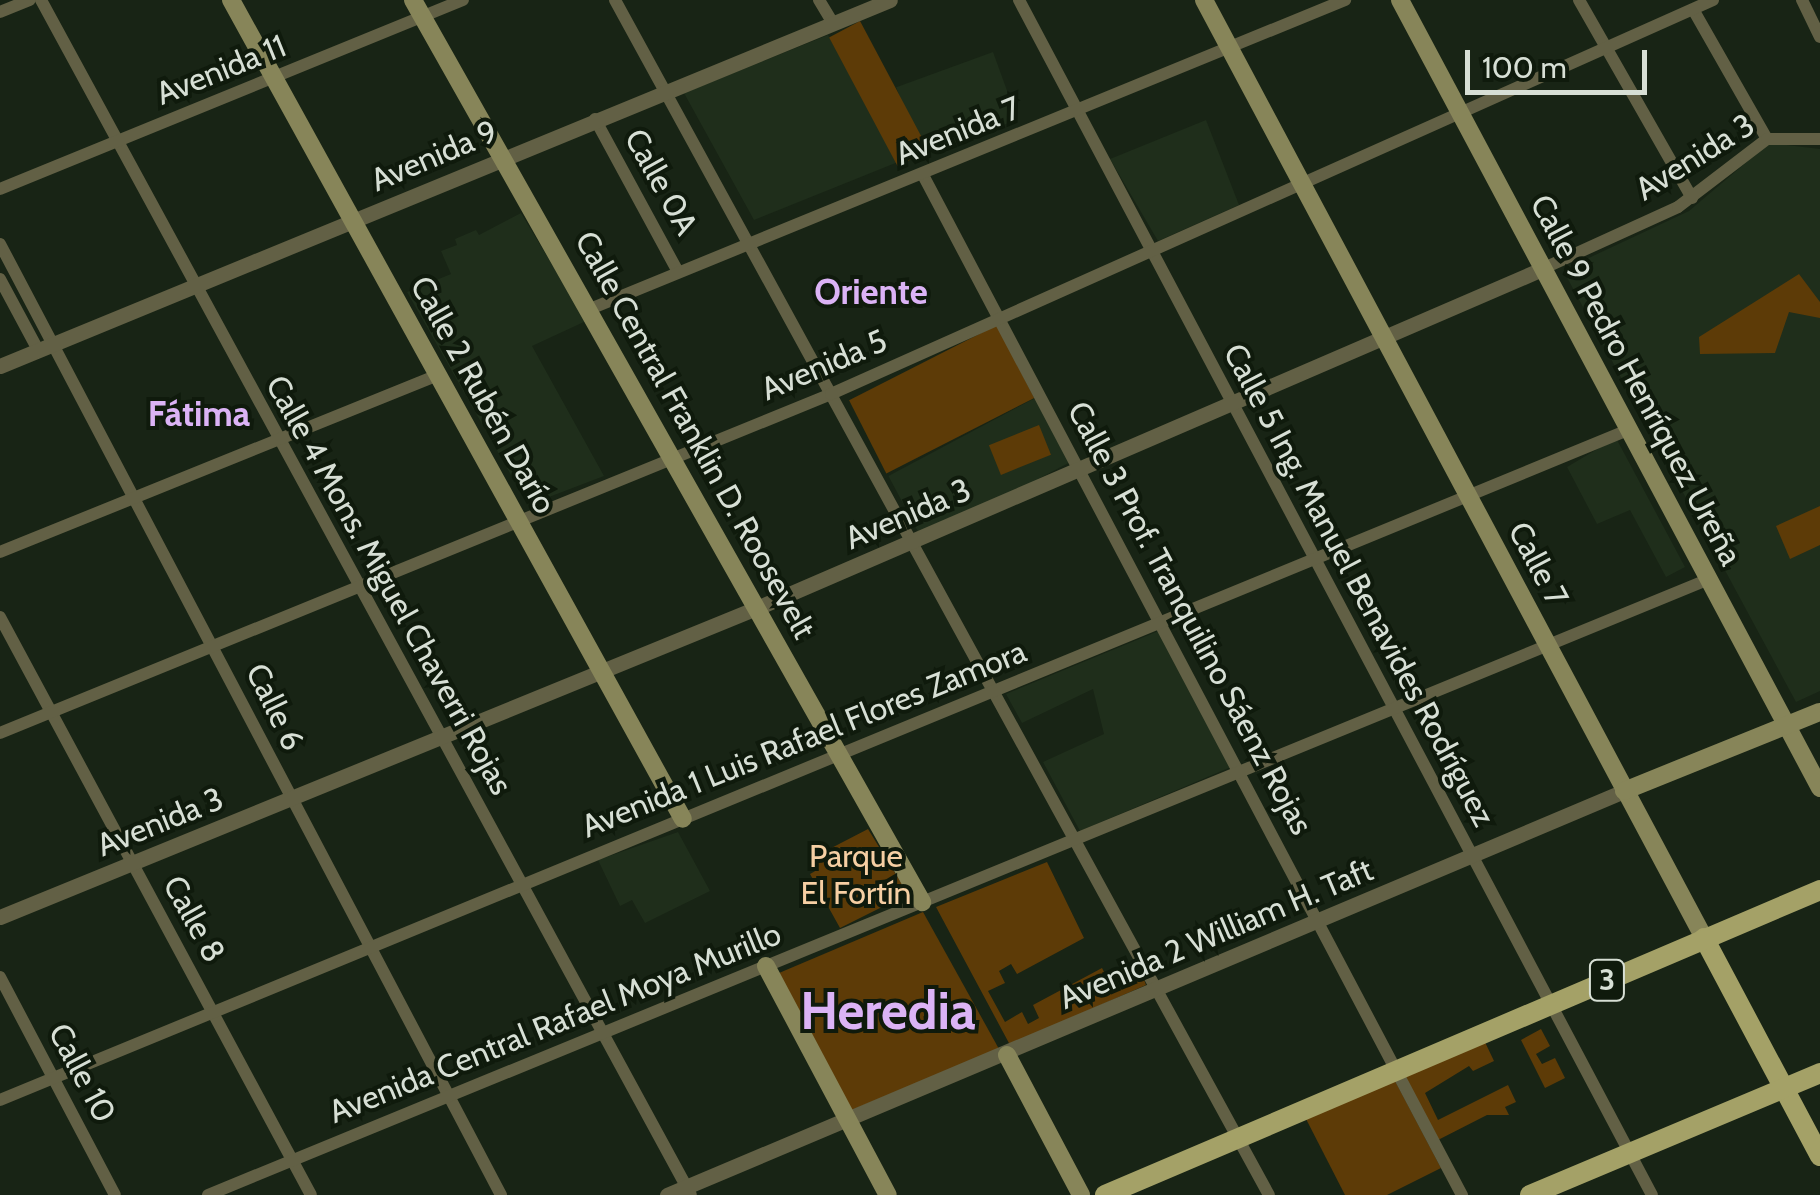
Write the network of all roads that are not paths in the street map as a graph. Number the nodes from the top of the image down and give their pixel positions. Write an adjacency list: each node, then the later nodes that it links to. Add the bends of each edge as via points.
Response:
1 (30, 0): 17 (street)
2 (40, 0): 29 (street, Calle 4 Mons. Miguel Chaverri Rojas)
3 (230, 0): 22 (main road, Calle 2 Rubén Darío)
4 (463, 0): 15 (street, Avenida 11)
5 (614, 0): 23 (street)
6 (820, 0): 18 (street)
7 (890, 0): 18 (street, Avenida 9)
8 (1019, 0): 24 (street, Calle 5 Ing. Manuel Benavides Rodríguez)
9 (1204, 0): 20 (main road, Calle 7)
10 (1345, 0): 20 (street, Avenida 7)
11 (1400, 0): 25 (main road, Calle 9 Pedro Henríquez Ureña)
12 (1579, 0): 21 (street)
13 (1713, 0): 16 (street, Avenida 5)
14 (1802, 0): 19 (street)
15 (417, 8): 22 (street, Avenida 11); 30 (main road, Calle Central Franklin D. Roosevelt)
16 (1694, 11): 21 (street, Avenida 5); 27 (street)
17 (0, 12)
18 (833, 23): 23 (street, Avenida 9)
19 (1820, 37)
20 (1230, 48): 24 (street, Avenida 7); 32 (main road, Calle 7)
21 (1607, 49): 25 (street, Avenida 5); 34 (street)
22 (274, 78): 29 (street, Avenida 11); 35 (main road, Calle 2 Rubén Darío)
23 (665, 90): 26 (street, Avenida 9); 37 (street)
24 (1078, 112): 31 (street, Avenida 7); 38 (street, Calle 5 Ing. Manuel Benavides Rodríguez)
25 (1460, 114): 32 (street, Avenida 5); 39 (main road, Calle 9 Pedro Henríquez Ureña)
26 (594, 118): 30 (street, Avenida 9); 40 (street, Calle 0A)
27 (1767, 139): 28 (street, Avenida 3); 34 (street, Avenida 3)
28 (1820, 139)
29 (118, 142): 33 (street, Avenida 11); 42 (street, Calle 4 Mons. Miguel Chaverri Rojas)
30 (502, 156): 35 (street, Avenida 9); 43 (main road, Calle Central Franklin D. Roosevelt)
31 (923, 174): 37 (street, Avenida 7); 44 (street, Calle 3 Prof. Tranquilino Sáenz Rojas)
32 (1303, 186): 38 (street, Avenida 5); 45 (main road, Calle 7)
33 (0, 190)
34 (1692, 198): 39 (street, Avenida 3)
35 (352, 220): 42 (street, Avenida 9); 48 (main road, Calle 2 Rubén Darío)
36 (0, 244): 46 (street, Calle 6)
37 (750, 244): 40 (street, Avenida 7); 49 (street)
38 (1153, 253): 44 (street, Avenida 5); 50 (street, Calle 5 Ing. Manuel Benavides Rodríguez)
39 (1542, 269): 45 (street, Avenida 3); 51 (main road, Calle 9 Pedro Henríquez Ureña)
40 (678, 272): 43 (street, Avenida 7)
41 (0, 279): 46 (street, Calle 6)
42 (196, 286): 46 (street, Avenida 9); 52 (street, Calle 4 Mons. Miguel Chaverri Rojas)
43 (590, 308): 53 (main road, Calle Central Franklin D. Roosevelt)
44 (1000, 319): 49 (street, Avenida 5); 54 (street, Calle 3 Prof. Tranquilino Sáenz Rojas)
45 (1382, 340): 50 (street, Avenida 3); 55 (main road, Calle 7)
46 (44, 348): 47 (street, Avenida 9); 56 (street, Calle 6)
47 (0, 366)
48 (438, 376): 52 (street); 57 (main road, Calle 2 Rubén Darío)
49 (831, 394): 53 (street, Avenida 5); 58 (street)
50 (1232, 406): 54 (street, Avenida 3); 60 (street, Calle 5 Ing. Manuel Benavides Rodríguez)
51 (1630, 429): 55 (street, Avenida 1 Luis Rafael Flores Zamora); 61 (main road, Calle 9 Pedro Henríquez Ureña)
52 (279, 438): 56 (street); 62 (street, Calle 4 Mons. Miguel Chaverri Rojas)
53 (674, 454): 57 (street, Avenida 5); 63 (main road, Calle Central Franklin D. Roosevelt)
54 (1080, 470): 58 (street, Avenida 3); 65 (street, Calle 3 Prof. Tranquilino Sáenz Rojas)
55 (1468, 496): 60 (street, Avenida 1 Luis Rafael Flores Zamora); 67 (main road, Calle 7)
56 (137, 498): 59 (street); 66 (street, Calle 6)
57 (518, 520): 62 (street, Avenida 5); 68 (main road, Calle 2 Rubén Darío)
58 (912, 542): 63 (street, Avenida 3); 69 (street)
59 (0, 552)
60 (1316, 558): 65 (street, Avenida 1 Luis Rafael Flores Zamora); 70 (street, Calle 5 Ing. Manuel Benavides Rodríguez)
61 (1709, 579): 67 (street, Avenida Central Rafael Moya Murillo); 73 (main road, Calle 9 Pedro Henríquez Ureña)
62 (360, 587): 66 (street, Avenida 5); 75 (street, Calle 4 Mons. Miguel Chaverri Rojas)
63 (759, 607): 68 (street, Avenida 3); 76 (main road, Calle Central Franklin D. Roosevelt)
64 (0, 617): 71 (street, Calle 8)
65 (1163, 622): 69 (street, Avenida 1 Luis Rafael Flores Zamora); 77 (street, Calle 3 Prof. Tranquilino Sáenz Rojas)
66 (213, 645): 71 (street, Avenida 5); 80 (street, Calle 6)
67 (1547, 645): 70 (street, Avenida Central Rafael Moya Murillo); 79 (main road, Calle 7)
68 (602, 671): 75 (street, Avenida 3); 81 (main road, Calle 2 Rubén Darío)
69 (995, 691): 76 (street, Avenida 1 Luis Rafael Flores Zamora); 82 (street)
70 (1394, 708): 77 (street, Avenida Central Rafael Moya Murillo); 83 (street, Calle 5 Ing. Manuel Benavides Rodríguez)
71 (50, 712): 74 (street, Avenida 5); 84 (street, Calle 8)
72 (1820, 712): 73 (main road, Avenida 2 William H. Taft)
73 (1786, 725): 78 (main road, Calle 9 Pedro Henríquez Ureña); 79 (main road, Avenida 2 William H. Taft)
74 (0, 733)
75 (442, 738): 80 (street, Avenida 3); 85 (street, Calle 4 Mons. Miguel Chaverri Rojas)
76 (840, 754): 81 (street, Avenida 1 Luis Rafael Flores Zamora); 87 (main road, Calle Central Franklin D. Roosevelt)
77 (1242, 770): 82 (street, Avenida Central Rafael Moya Murillo); 89 (street, Calle 3 Prof. Tranquilino Sáenz Rojas)
78 (1820, 788)
79 (1624, 792): 83 (street, Avenida 2 William H. Taft); 90 (main road, Calle 7)
80 (290, 799): 84 (street, Avenida 3); 91 (street, Calle 6)
81 (683, 819): 85 (street, Avenida 1 Luis Rafael Flores Zamora)
82 (1078, 838): 87 (street, Avenida Central Rafael Moya Murillo); 94 (street)
83 (1473, 857): 89 (street, Avenida 2 William H. Taft); 95 (street, Calle 5 Ing. Manuel Benavides Rodríguez)
84 (132, 863): 88 (street, Avenida 3); 96 (street, Calle 8)
85 (522, 886): 91 (street, Avenida 1 Luis Rafael Flores Zamora); 97 (street, Calle 4 Mons. Miguel Chaverri Rojas)
86 (1820, 890): 90 (main road, 3)
87 (922, 902): 92 (street, Avenida Central Rafael Moya Murillo)
88 (0, 917)
89 (1319, 924): 94 (street, Avenida 2 William H. Taft); 99 (street, Calle 3 Prof. Tranquilino Sáenz Rojas)
90 (1704, 938): 95 (main road, 3); 102 (main road, Calle 7)
91 (371, 948): 96 (street, Avenida 1 Luis Rafael Flores Zamora); 103 (street, Calle 6)
92 (766, 966): 97 (street, Avenida Central Rafael Moya Murillo); 105 (main road)
93 (0, 977): 101 (street, Calle 10)
94 (1159, 993): 98 (street, Avenida 2 William H. Taft); 106 (street)
95 (1551, 1004): 99 (main road, 3); 107 (street, Calle 5 Ing. Manuel Benavides Rodríguez)
96 (214, 1012): 101 (street, Avenida 1 Luis Rafael Flores Zamora); 109 (street, Calle 8)
97 (602, 1033): 103 (street, Avenida Central Rafael Moya Murillo); 110 (street, Calle 4 Mons. Miguel Chaverri Rojas)
98 (1008, 1055): 105 (street, Avenida 2 William H. Taft); 117 (main road)
99 (1395, 1072): 106 (main road, 3); 120 (street, Calle 3 Prof. Tranquilino Sáenz Rojas)
100 (1820, 1073): 102 (main road)
101 (54, 1078): 104 (street, Avenida 1 Luis Rafael Flores Zamora); 111 (street, Calle 10)
102 (1782, 1090): 107 (main road); 108 (main road, Calle 7)
103 (450, 1096): 109 (street, Avenida Central Rafael Moya Murillo); 114 (street, Calle 6)
104 (0, 1100)
105 (849, 1121): 110 (street, Avenida 2 William H. Taft); 116 (main road)
106 (1238, 1140): 118 (main road, 3); 119 (street)
107 (1630, 1153): 121 (main road); 122 (street, Calle 5 Ing. Manuel Benavides Rodríguez)
108 (1820, 1156)
109 (293, 1160): 112 (street, Avenida Central Rafael Moya Murillo); 113 (street, Calle 8)
110 (689, 1191): 115 (street, Avenida 2 William H. Taft)
111 (115, 1195)
112 (208, 1195)
113 (311, 1195)
114 (501, 1195)
115 (667, 1195)
116 (888, 1195)
117 (1081, 1195)
118 (1105, 1195)
119 (1269, 1195)
120 (1462, 1195)
121 (1530, 1195)
122 (1652, 1195)

